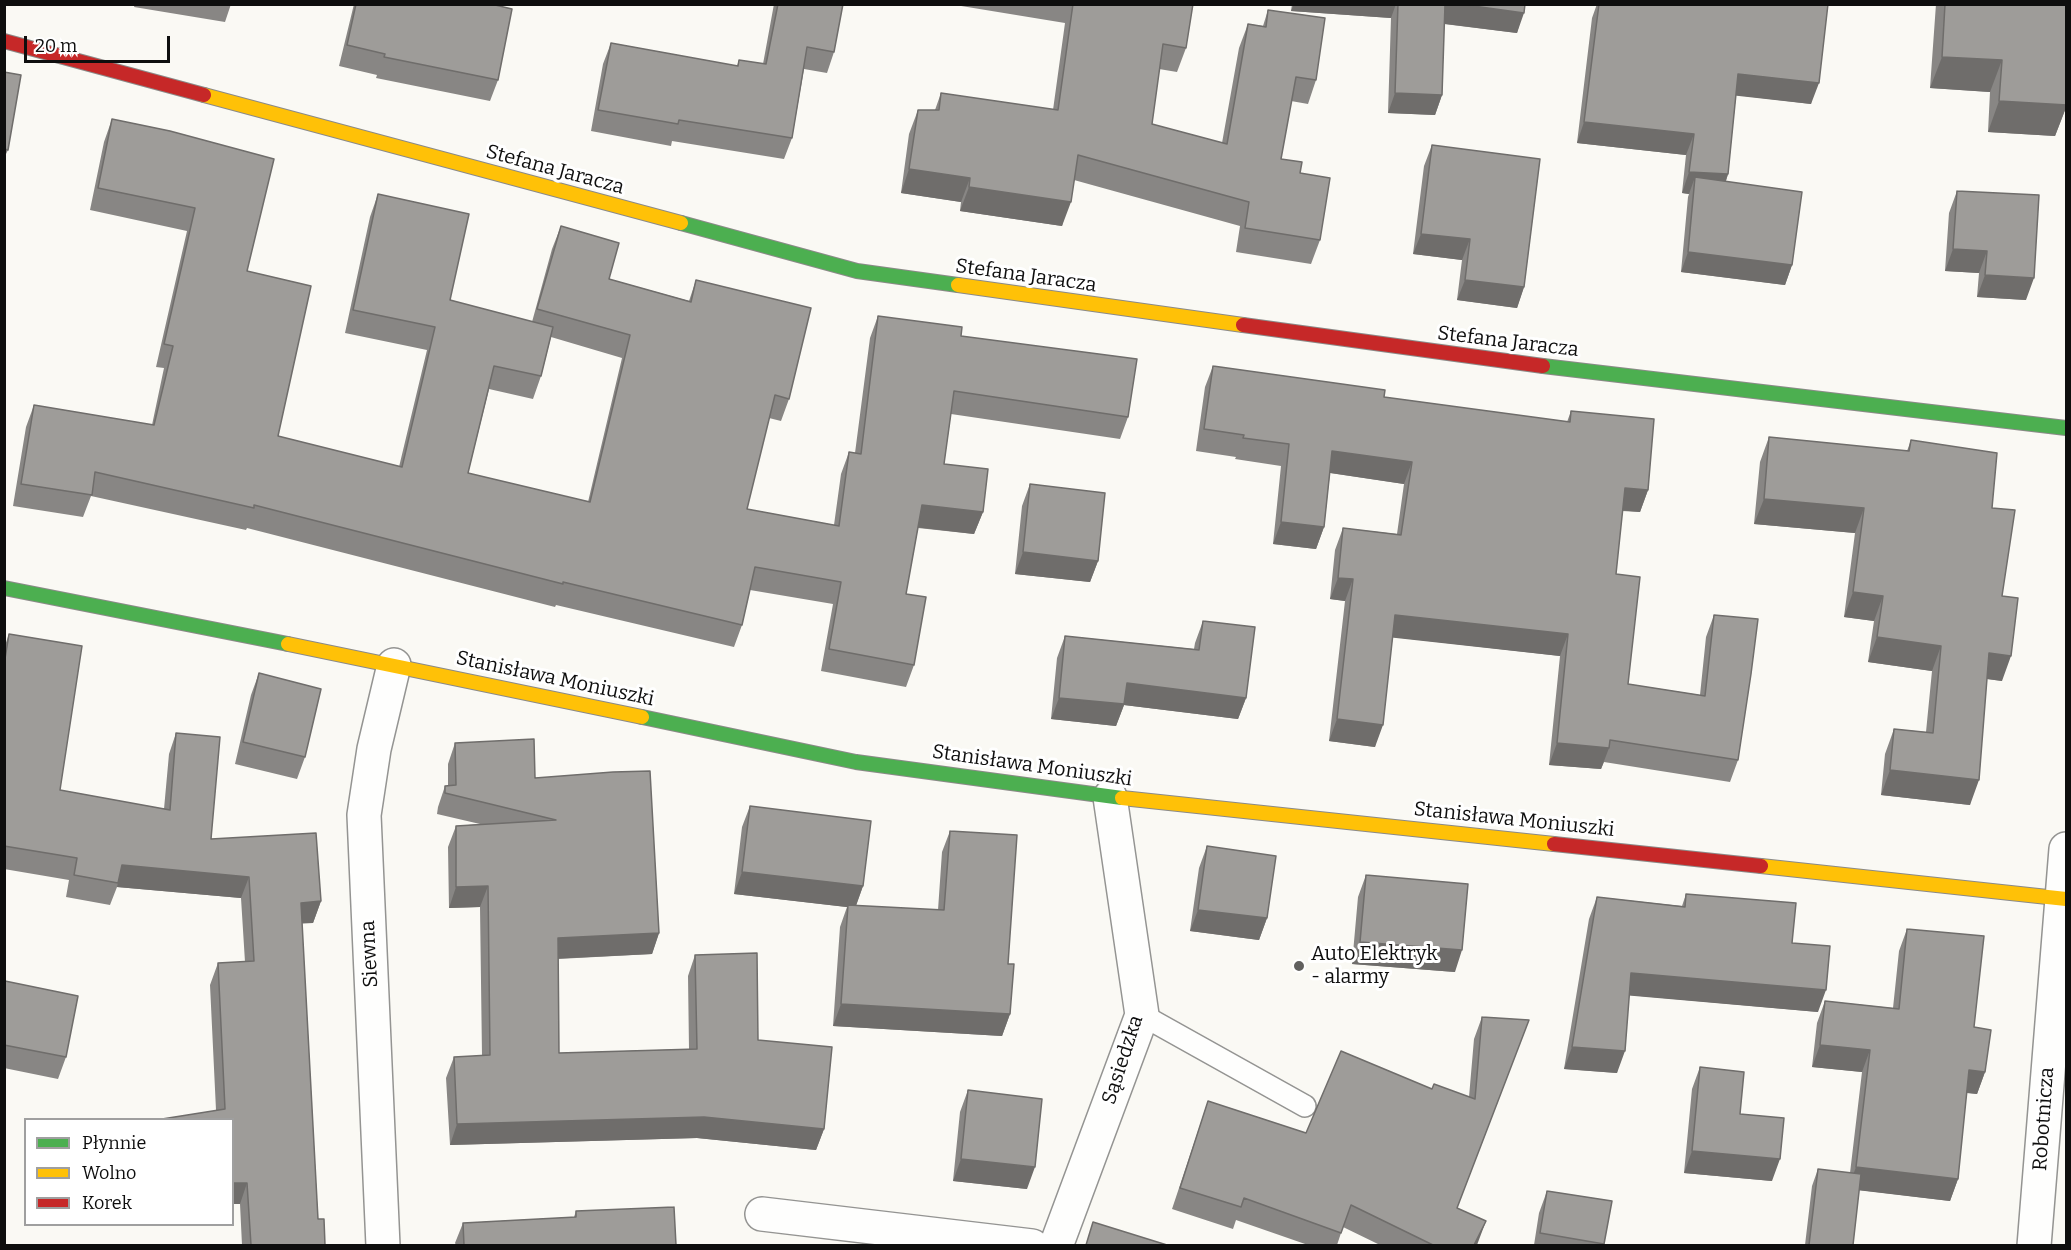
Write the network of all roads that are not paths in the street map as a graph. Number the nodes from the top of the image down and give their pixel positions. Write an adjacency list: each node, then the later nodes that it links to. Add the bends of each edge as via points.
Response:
1 (4, 41): 2 (street, Stefana Jaracza, via 857,271 1485,359)
2 (2067, 428)
3 (4, 588): 4 (street, Stanisława Moniuszki)
4 (394, 665): 5 (street, Stanisława Moniuszki, via 856,762); 11 (street, Siewna, via 374,748 364,815)
5 (1110, 797): 7 (street, Stanisława Moniuszki); 8 (street, Sąsiedzka)
6 (2067, 849): 7 (street, Robotnicza)
7 (2064, 899): 14 (street, Robotnicza)
8 (1142, 1015): 9 (lane); 13 (street, Sąsiedzka)
9 (1305, 1106)
10 (762, 1214): 12 (street)
11 (383, 1245)
12 (1032, 1245)
13 (1056, 1245)
14 (2034, 1245)

